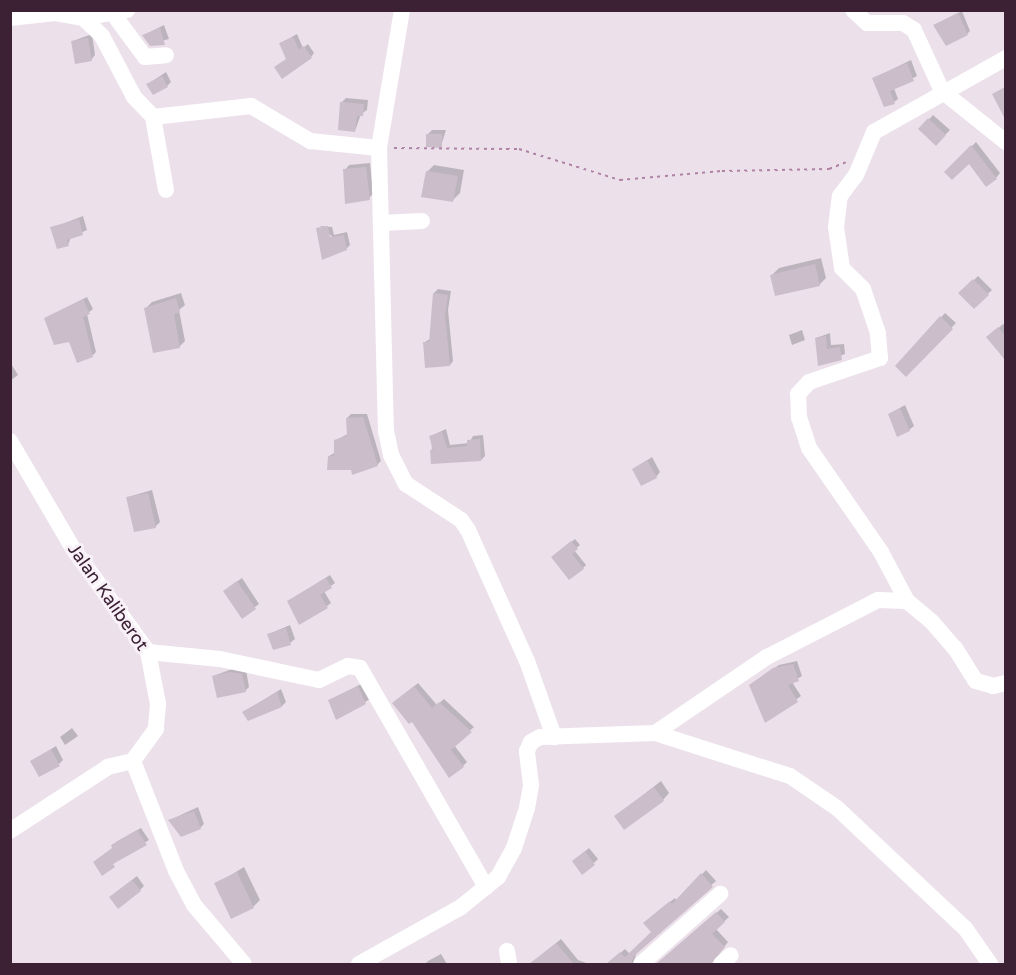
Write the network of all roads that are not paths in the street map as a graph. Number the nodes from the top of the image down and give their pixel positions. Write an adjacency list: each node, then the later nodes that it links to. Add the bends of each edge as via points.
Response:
1 (402, 10): 11 (street)
2 (854, 10): 8 (street, via 867,23 903,23 914,30)
3 (120, 13): 5 (street); 6 (street, via 145,57)
4 (10, 18): 5 (street, via 55,13)
5 (83, 18): 9 (street, via 102,36 134,98)
6 (166, 54)
7 (1005, 58): 8 (street)
8 (942, 91): 10 (street); 16 (street, via 874,132 856,176 840,196 836,227 842,268 863,289 878,333 880,358 809,382 798,394 799,418 809,448 881,552)
9 (153, 117): 11 (street, via 251,106 310,141); 12 (street)
10 (1005, 142)
11 (379, 148): 14 (street)
12 (166, 190)
13 (422, 221): 14 (street)
14 (381, 223): 20 (street, via 391,455 406,484 461,520 468,530 527,661)
15 (10, 441): 17 (street, Jalan Kaliberot, via 74,550)
16 (907, 602): 18 (street, via 955,648 976,681 993,686); 19 (street, via 878,600 824,627 767,657)
17 (148, 652): 21 (street, Jalan Kaliberot, via 158,704 156,729); 23 (street, via 220,659 320,680 348,666 360,668)
18 (1005, 683)
19 (655, 733): 20 (street); 28 (street, via 790,776 837,808 965,928)
20 (554, 736): 23 (street, via 531,742 527,751 531,785 527,808 514,848 498,877)
21 (133, 761): 22 (street, via 108,767); 25 (street, via 176,871 194,905)
22 (10, 831)
23 (486, 887): 26 (street, via 461,907)
24 (720, 894): 27 (street)
25 (244, 964)
26 (359, 964)
27 (641, 964)
28 (990, 964)

